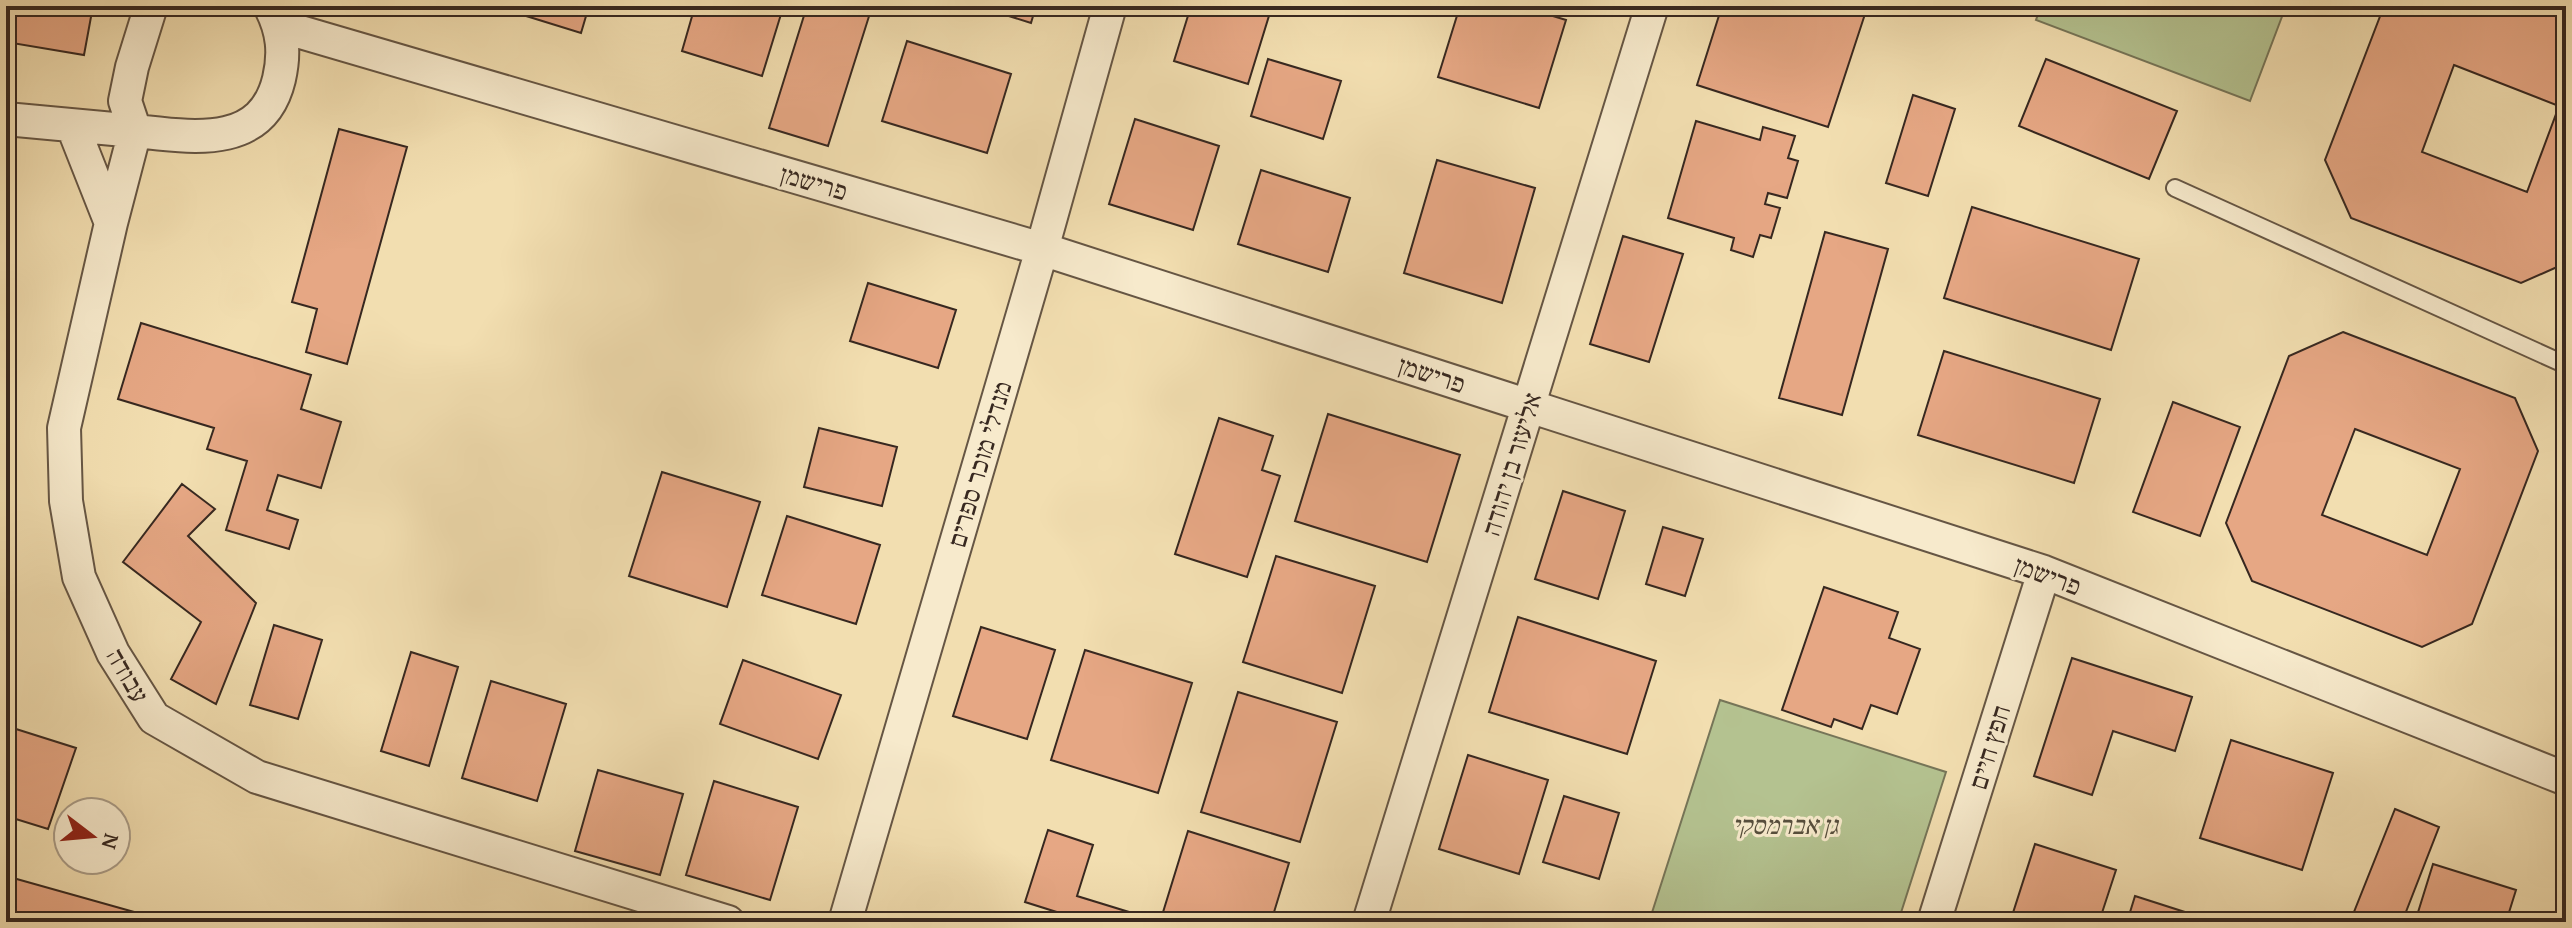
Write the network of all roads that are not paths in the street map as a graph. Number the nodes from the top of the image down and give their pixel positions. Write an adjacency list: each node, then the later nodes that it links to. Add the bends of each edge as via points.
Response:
1 (151, 6): 7 (street, via 125,101)
2 (1110, 6): 10 (street, מנדלי מוכר ספרים)
3 (1652, 6): 12 (street, אליעזר בן יהודה)
4 (275, 16): 7 (street, via 284,51 273,101 255,121 201,137); 10 (street, פרישמן)
5 (6, 119): 6 (street)
6 (73, 127): 7 (street); 9 (street)
7 (135, 131): 9 (street, עבודה)
8 (2175, 188): 11 (lane)
9 (111, 223): 15 (street, עבודה, via 64,428 66,501 79,577 113,653 154,718 257,777)
10 (1042, 249): 12 (street, פרישמן); 16 (street, מנדלי מוכר ספרים)
11 (2566, 365)
12 (1529, 405): 13 (street, פרישמן); 17 (street, אליעזר בן יהודה)
13 (2044, 572): 14 (street, פרישמן); 18 (street, חפץ חיים)
14 (2566, 779)
15 (728, 922)
16 (845, 922)
17 (1369, 922)
18 (1934, 922)

